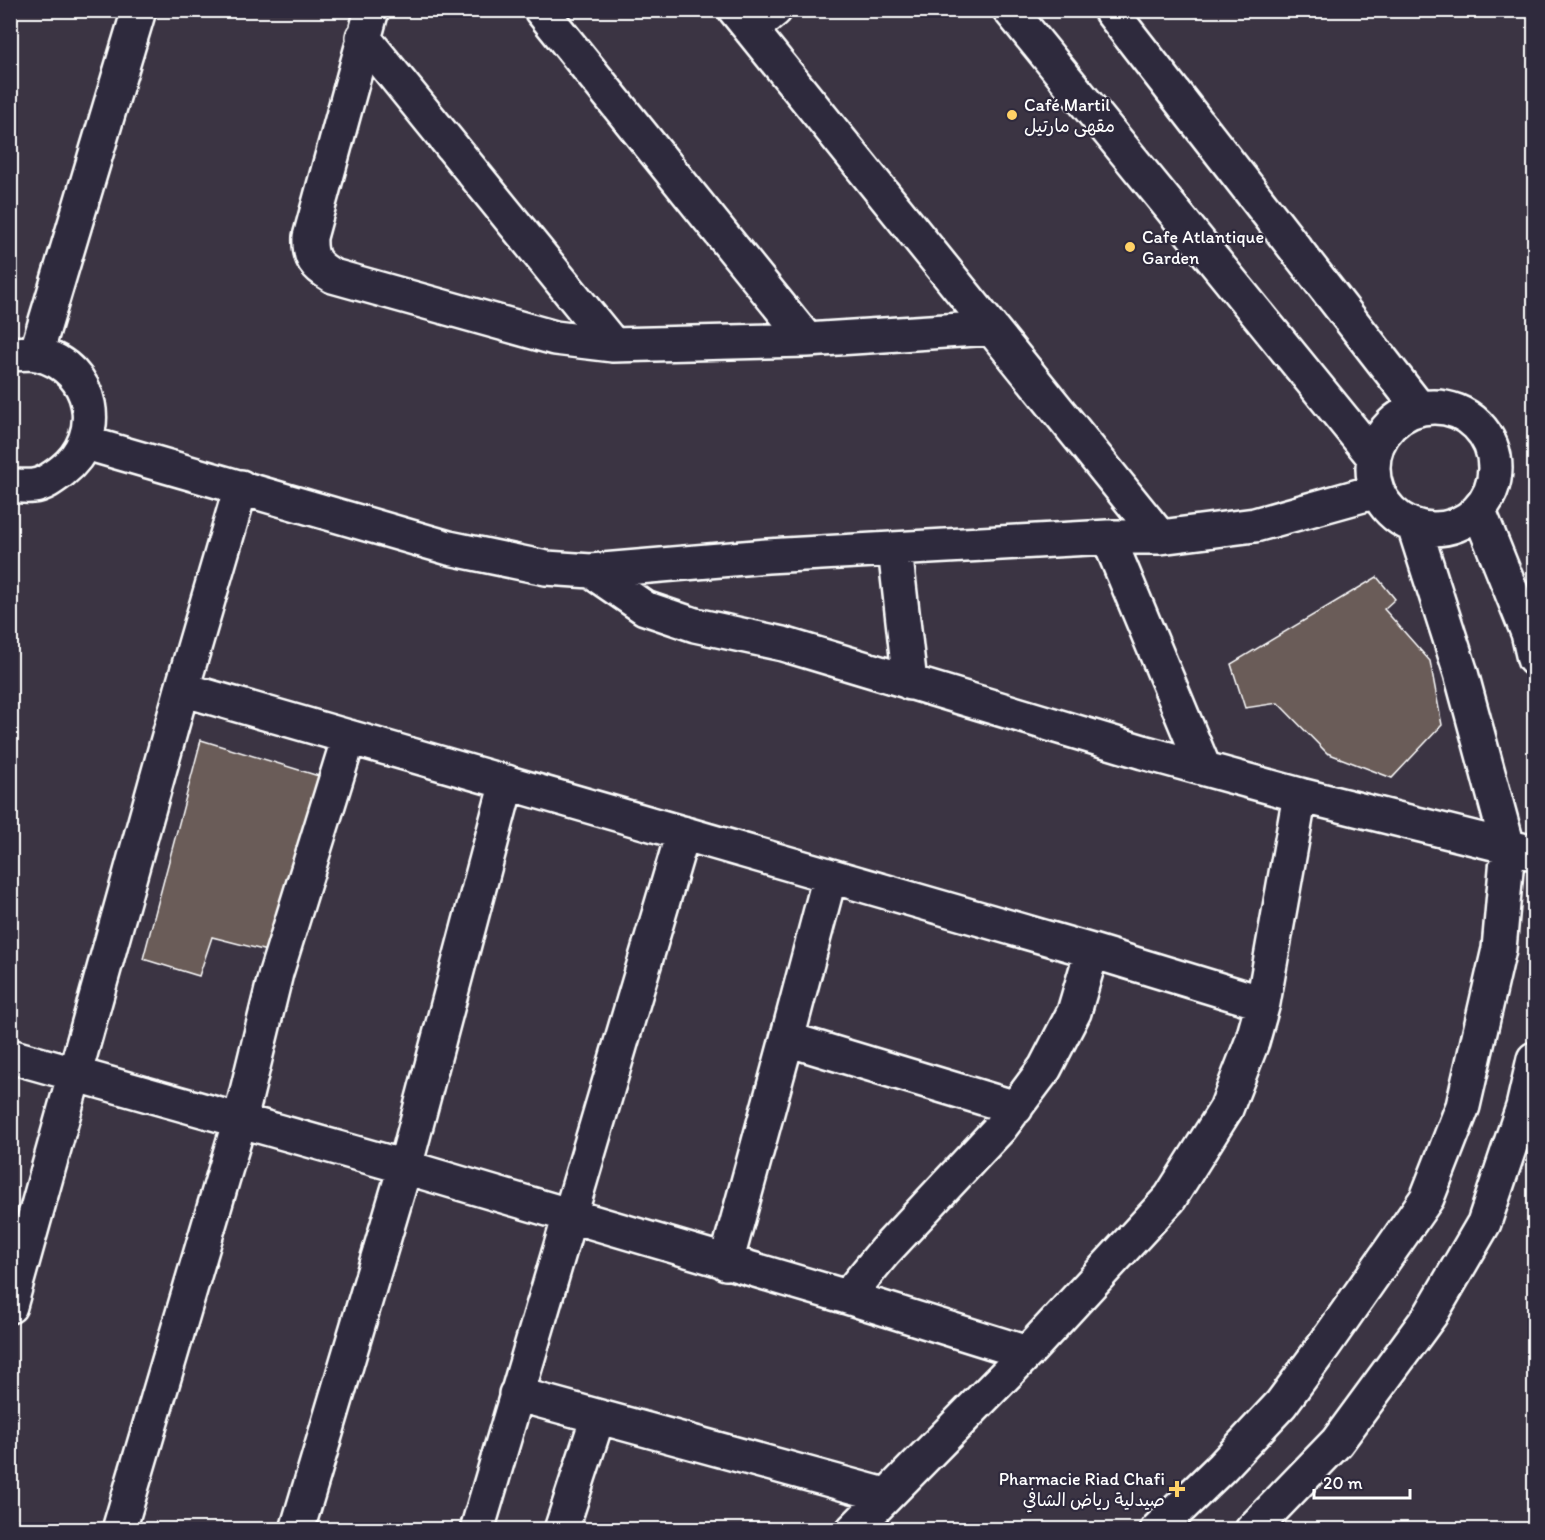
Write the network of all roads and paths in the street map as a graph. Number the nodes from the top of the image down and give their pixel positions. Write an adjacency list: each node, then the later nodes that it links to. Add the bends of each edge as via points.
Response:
1 (139, 10): 10 (street)
2 (541, 10): 8 (street)
3 (1010, 10): 13 (street)
4 (1110, 10): 11 (street)
5 (754, 17): 7 (street)
6 (367, 24): 9 (street); 9 (street, via 310,237 310,251 322,269 333,276 555,338)
7 (991, 328): 8 (street); 20 (street)
8 (807, 340): 9 (street)
9 (613, 345)
10 (23, 354): 12 (street, via 64,365 78,381 88,400)
11 (1419, 408): 13 (street, via 1389,425); 17 (street, via 1436,406 1469,417 1491,445 1494,480)
12 (86, 443): 14 (street); 15 (street, via 72,464 54,477 35,486)
13 (1373, 456): 16 (street, via 1372,474)
14 (241, 487): 22 (street, via 471,553 546,568); 25 (street)
15 (14, 488)
16 (1377, 491): 18 (street, via 1398,518); 20 (street, via 1255,525)
17 (1479, 511): 18 (street, via 1449,528 1431,530); 23 (street, via 1528,633)
18 (1414, 526): 31 (street)
19 (1108, 537): 20 (street); 21 (street); 27 (street)
20 (1160, 537)
21 (895, 549): 22 (street); 24 (street)
22 (591, 571): 24 (street, via 645,608 694,625 783,644)
23 (1534, 659)
24 (910, 682): 27 (street)
25 (182, 689): 26 (street); 38 (street)
26 (349, 736): 28 (street); 40 (street, via 276,973)
27 (1204, 768): 29 (street)
28 (507, 782): 30 (street); 41 (street)
29 (1300, 795): 31 (street); 34 (street)
30 (683, 833): 32 (street); 42 (street)
31 (1521, 850): 55 (street, via 1463,1106 1428,1198 1281,1404)
32 (830, 876): 33 (street); 35 (street)
33 (1092, 951): 34 (street); 39 (street, via 1062,1038)
34 (1263, 1003): 46 (street, via 1226,1109 1176,1189)
35 (788, 1040): 39 (street); 43 (street)
36 (10, 1056): 38 (street)
37 (1534, 1059): 56 (street, via 1523,1107 1484,1223 1431,1314 1337,1442)
38 (76, 1074): 40 (street); 45 (street)
39 (1016, 1107): 44 (street)
40 (240, 1120): 41 (street); 51 (street)
41 (405, 1167): 42 (street); 52 (street)
42 (568, 1217): 43 (street); 47 (street)
43 (726, 1263): 44 (street)
44 (847, 1297): 46 (street)
45 (10, 1306)
46 (1027, 1353): 49 (street)
47 (516, 1394): 48 (street); 53 (street)
48 (598, 1417): 49 (street); 50 (street)
49 (885, 1495): 54 (street)
50 (562, 1527)
51 (119, 1530)
52 (297, 1530)
53 (477, 1530)
54 (853, 1530)
55 (1157, 1530)
56 (1252, 1530)

